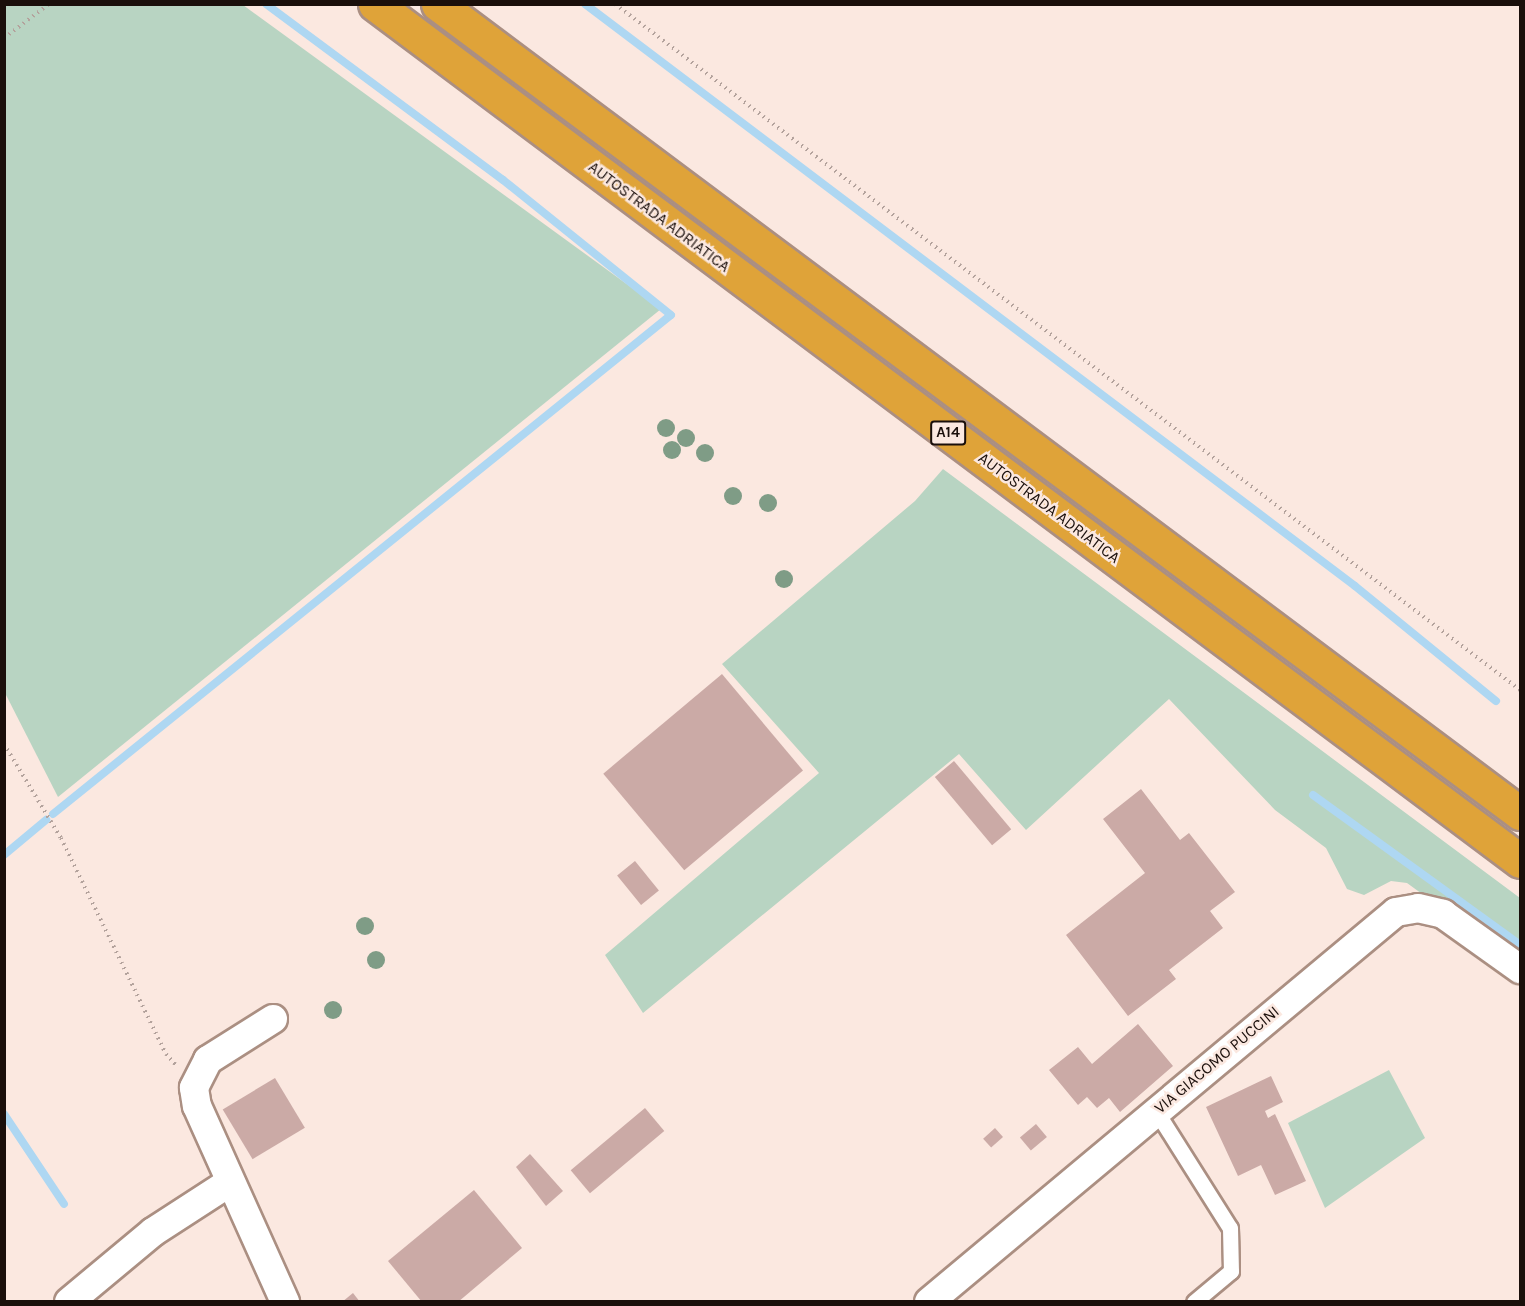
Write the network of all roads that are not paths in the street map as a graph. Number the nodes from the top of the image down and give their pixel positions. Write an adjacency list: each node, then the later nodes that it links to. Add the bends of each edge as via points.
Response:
1 (375, 4): 4 (highway, AUTOSTRADA ADRIATICA / A14)
2 (438, 4): 3 (highway, A14)
3 (1521, 813)
4 (1521, 861)
5 (1521, 969): 7 (street, VIA GIACOMO PUCCINI, via 1443,914 1418,908 1396,912)
6 (273, 1019): 8 (street, via 216,1053 197,1078 197,1106)
7 (1156, 1111): 11 (street, VIA GIACOMO PUCCINI); 12 (lane, via 1230,1228 1231,1271)
8 (230, 1182): 9 (street, via 153,1232); 10 (street)
9 (69, 1302)
10 (285, 1302)
11 (928, 1302)
12 (1194, 1302)

